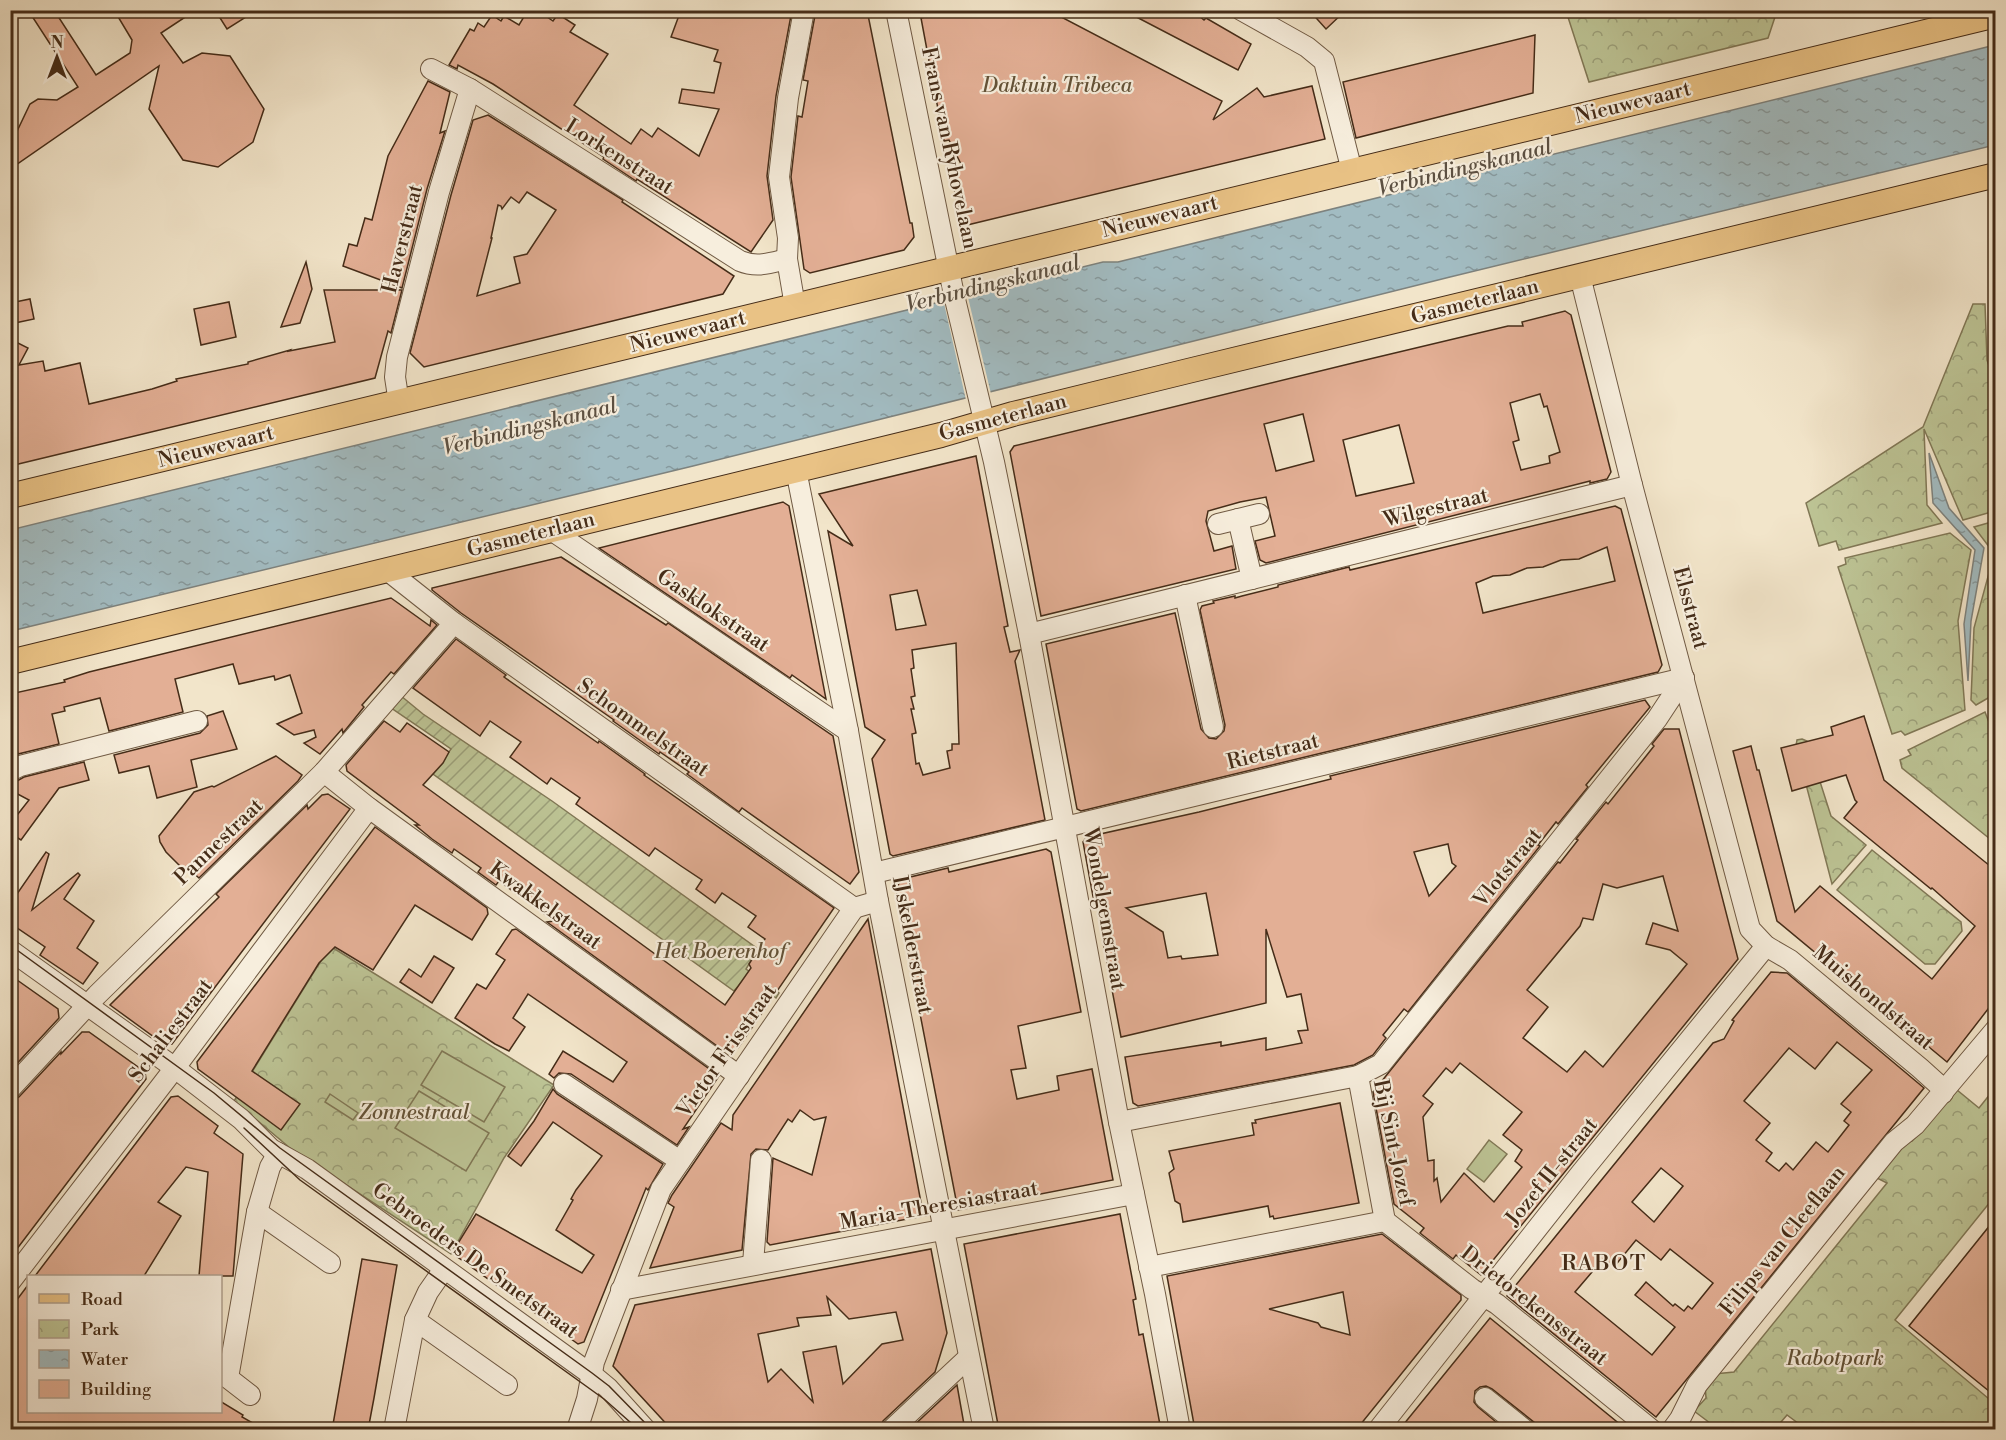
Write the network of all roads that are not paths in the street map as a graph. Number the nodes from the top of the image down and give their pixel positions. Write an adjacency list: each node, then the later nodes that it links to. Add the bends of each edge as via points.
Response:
1 (804, 10): 9 (street, via 779,177 788,238)
2 (896, 10): 10 (street, Frans van Ryhovelaan)
3 (1241, 10): 7 (street, via 1307,47 1324,61)
4 (1995, 15): 7 (main road, Nieuwevaart)
5 (431, 69): 6 (street, Lorkenstraat)
6 (470, 89): 9 (street, Lorkenstraat, via 740,261 760,265); 14 (street, Haverstraat, via 397,357)
7 (1352, 171): 10 (main road, Nieuwevaart)
8 (1995, 175): 11 (main road, Gasmeterlaan)
9 (787, 259): 12 (street)
10 (949, 269): 12 (main road, Nieuwevaart); 13 (street, Frans van Ryhovelaan)
11 (1580, 276): 15 (main road, Gasmeterlaan); 17 (street, Elsstraat)
12 (795, 306): 14 (main road, Nieuwevaart)
13 (978, 398): 15 (street, Wondelgemstraat)
14 (399, 403): 18 (main road, Nieuwevaart)
15 (984, 423): 16 (main road, Gasmeterlaan); 27 (street, Wondelgemstraat)
16 (796, 470): 22 (main road, Gasmeterlaan); 32 (street, IJskelderstraat)
17 (1632, 484): 24 (street, Wilgestraat); 29 (street, Elsstraat)
18 (10, 496)
19 (1259, 514): 20 (street)
20 (1238, 519): 21 (street); 24 (street)
21 (1218, 524)
22 (551, 530): 23 (main road, Gasmeterlaan); 32 (street, Gasklokstraat)
23 (387, 570): 26 (street, Schommelstraat); 28 (main road, Gasmeterlaan)
24 (1252, 579): 25 (street, Wilgestraat)
25 (1185, 595): 27 (street, Wilgestraat); 31 (street)
26 (454, 623): 34 (street, Pannestraat); 39 (street, Schommelstraat)
27 (1029, 634): 36 (street, Wondelgemstraat)
28 (10, 662)
29 (1684, 678): 36 (street, Rietstraat); 40 (street, Elsstraat, via 1750,929); 46 (street, Vlotstraat, via 1657,719 1381,1064)
30 (197, 721): 33 (street)
31 (1213, 727)
32 (848, 731): 37 (street, IJskelderstraat)
33 (10, 771)
34 (324, 772): 35 (street, Kwakkelstraat); 42 (street, Pannestraat)
35 (369, 808): 44 (street, Schaliestraat); 45 (street, Kwakkelstraat)
36 (1065, 827): 37 (street, Rietstraat); 50 (street, Wondelgemstraat)
37 (874, 873): 38 (street, IJskelderstraat)
38 (878, 901): 39 (street); 57 (street, IJskelderstraat)
39 (854, 908): 45 (street, Victor Frisstraat)
40 (1766, 946): 49 (street, Muishondstraat, via 1790,960 1912,1061); 64 (street, Jozef II-straat)
41 (10, 950): 42 (street, Gebroeders De Smetstraat)
42 (88, 1006): 44 (street, Gebroeders De Smetstraat); 48 (street, Pannestraat)
43 (1995, 1029): 49 (street, Filips van Cleeflaan)
44 (175, 1068): 51 (street, Gebroeders De Smetstraat); 62 (street, Schaliestraat)
45 (739, 1076): 53 (street, Victor Frisstraat)
46 (1358, 1076): 50 (street, Bij Sint-Jozef); 56 (street, Bij Sint-Jozef)
47 (564, 1084): 53 (street)
48 (10, 1089)
49 (1943, 1093): 72 (street, Filips van Cleeflaan, via 1894,1142 1697,1385)
50 (1119, 1122): 54 (street, Wondelgemstraat)
51 (278, 1153): 55 (street); 61 (street, Gebroeders De Smetstraat, via 307,1169)
52 (761, 1160): 59 (street)
53 (680, 1161): 63 (street, Victor Frisstraat, via 661,1189)
54 (1134, 1194): 57 (street, Maria-Theresiastraat); 60 (street, Wondelgemstraat)
55 (257, 1212): 58 (street); 69 (street, via 228,1378)
56 (1385, 1221): 60 (street, Bij Sint-Jozef); 64 (street, Drietorekensstraat)
57 (944, 1230): 59 (street, Maria-Theresiastraat); 66 (street, IJskelderstraat)
58 (330, 1263)
59 (753, 1264): 63 (street, Maria-Theresiastraat)
60 (1149, 1267): 77 (street, Wondelgemstraat)
61 (440, 1273): 65 (street); 67 (street, Gebroeders De Smetstraat)
62 (10, 1282)
63 (621, 1290): 67 (street, Victor Frisstraat)
64 (1484, 1296): 78 (street, Jozef II-straat); 80 (street, Drietorekensstraat)
65 (415, 1320): 68 (street); 73 (street)
66 (969, 1357): 75 (street); 76 (street, IJskelderstraat)
67 (591, 1379): 71 (street, Gebroeders De Smetstraat, via 608,1388); 74 (street, Victor Frisstraat)
68 (507, 1385)
69 (250, 1395)
70 (1485, 1398): 79 (street)
71 (640, 1424)
72 (1682, 1426)
73 (394, 1430)
74 (577, 1430)
75 (891, 1430)
76 (984, 1430)
77 (1180, 1430)
78 (1378, 1430)
79 (1525, 1430)
80 (1652, 1430)

